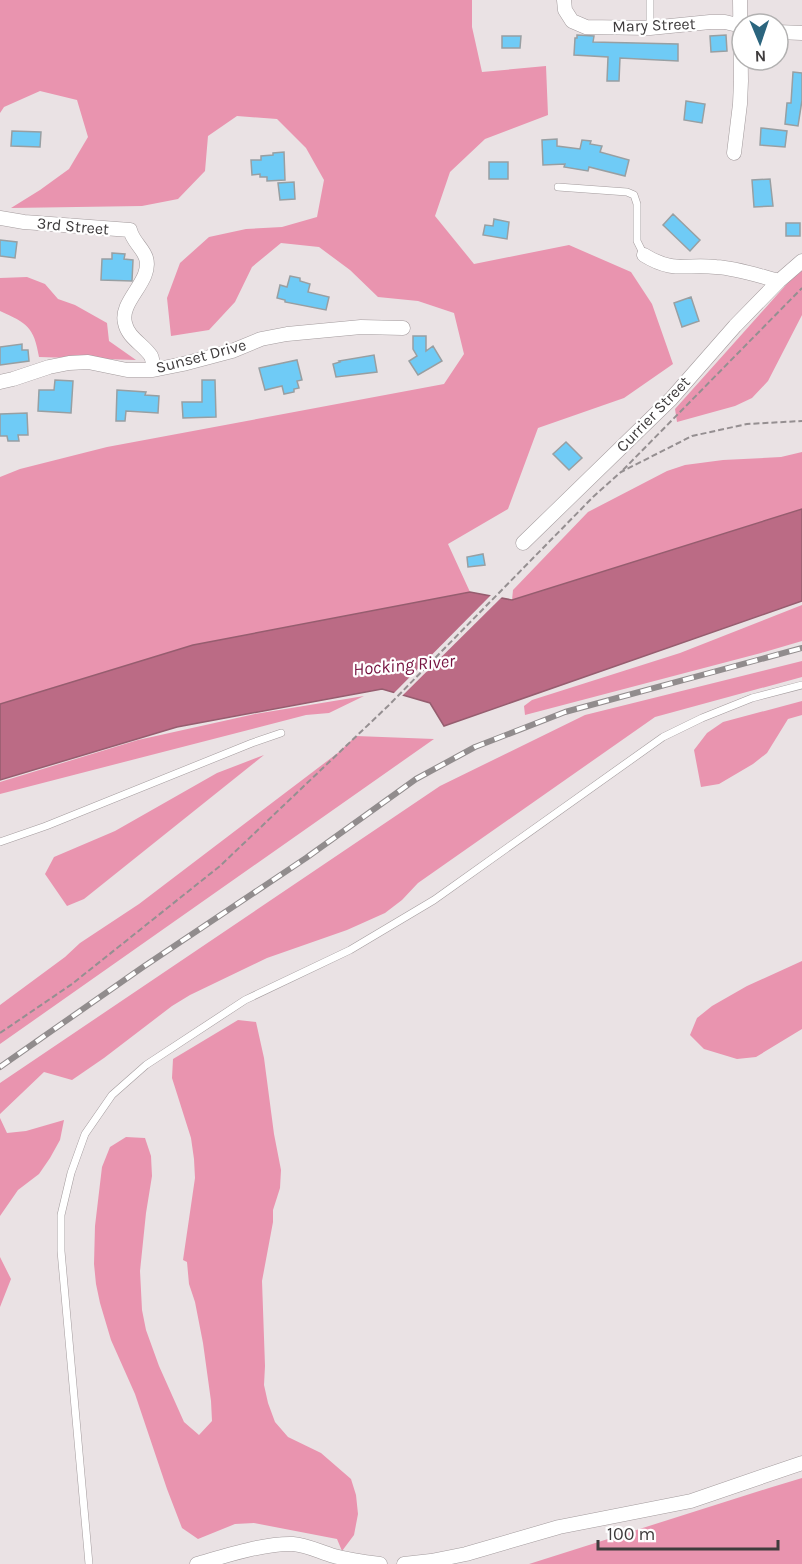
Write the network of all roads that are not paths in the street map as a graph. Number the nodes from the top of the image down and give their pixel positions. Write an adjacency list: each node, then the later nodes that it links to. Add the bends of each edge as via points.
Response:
1 (564, 0): 4 (street, Mary Street, via 568,17 586,27)
2 (650, 0): 4 (lane)
3 (730, 23): 4 (street, Mary Street)
4 (650, 28)
5 (740, 72): 6 (street)
6 (734, 153)
7 (558, 187): 9 (lane, via 634,195 637,241)
8 (0, 218): 13 (street, 3rd Street, via 130,230 146,259 147,269 124,313 124,321 150,356)
9 (644, 255): 11 (street, via 662,265 715,267)
10 (802, 261): 11 (street, Currier Street)
11 (780, 281): 15 (street, Currier Street, via 671,399)
12 (403, 328): 13 (street, Sunset Drive, via 361,327 286,334)
13 (153, 370): 14 (street, Sunset Drive, via 69,363)
14 (0, 382)
15 (523, 543)
16 (802, 685): 20 (lane, via 752,698 663,737 434,900 350,950 246,1000 146,1065 112,1095 85,1134 70,1173 61,1215)
17 (281, 733): 18 (lane)
18 (0, 842)
19 (802, 1463): 23 (street, via 691,1501 559,1527 466,1554)
20 (89, 1564)
21 (197, 1564): 22 (street, via 247,1551 293,1545)
22 (380, 1564)
23 (404, 1564)

